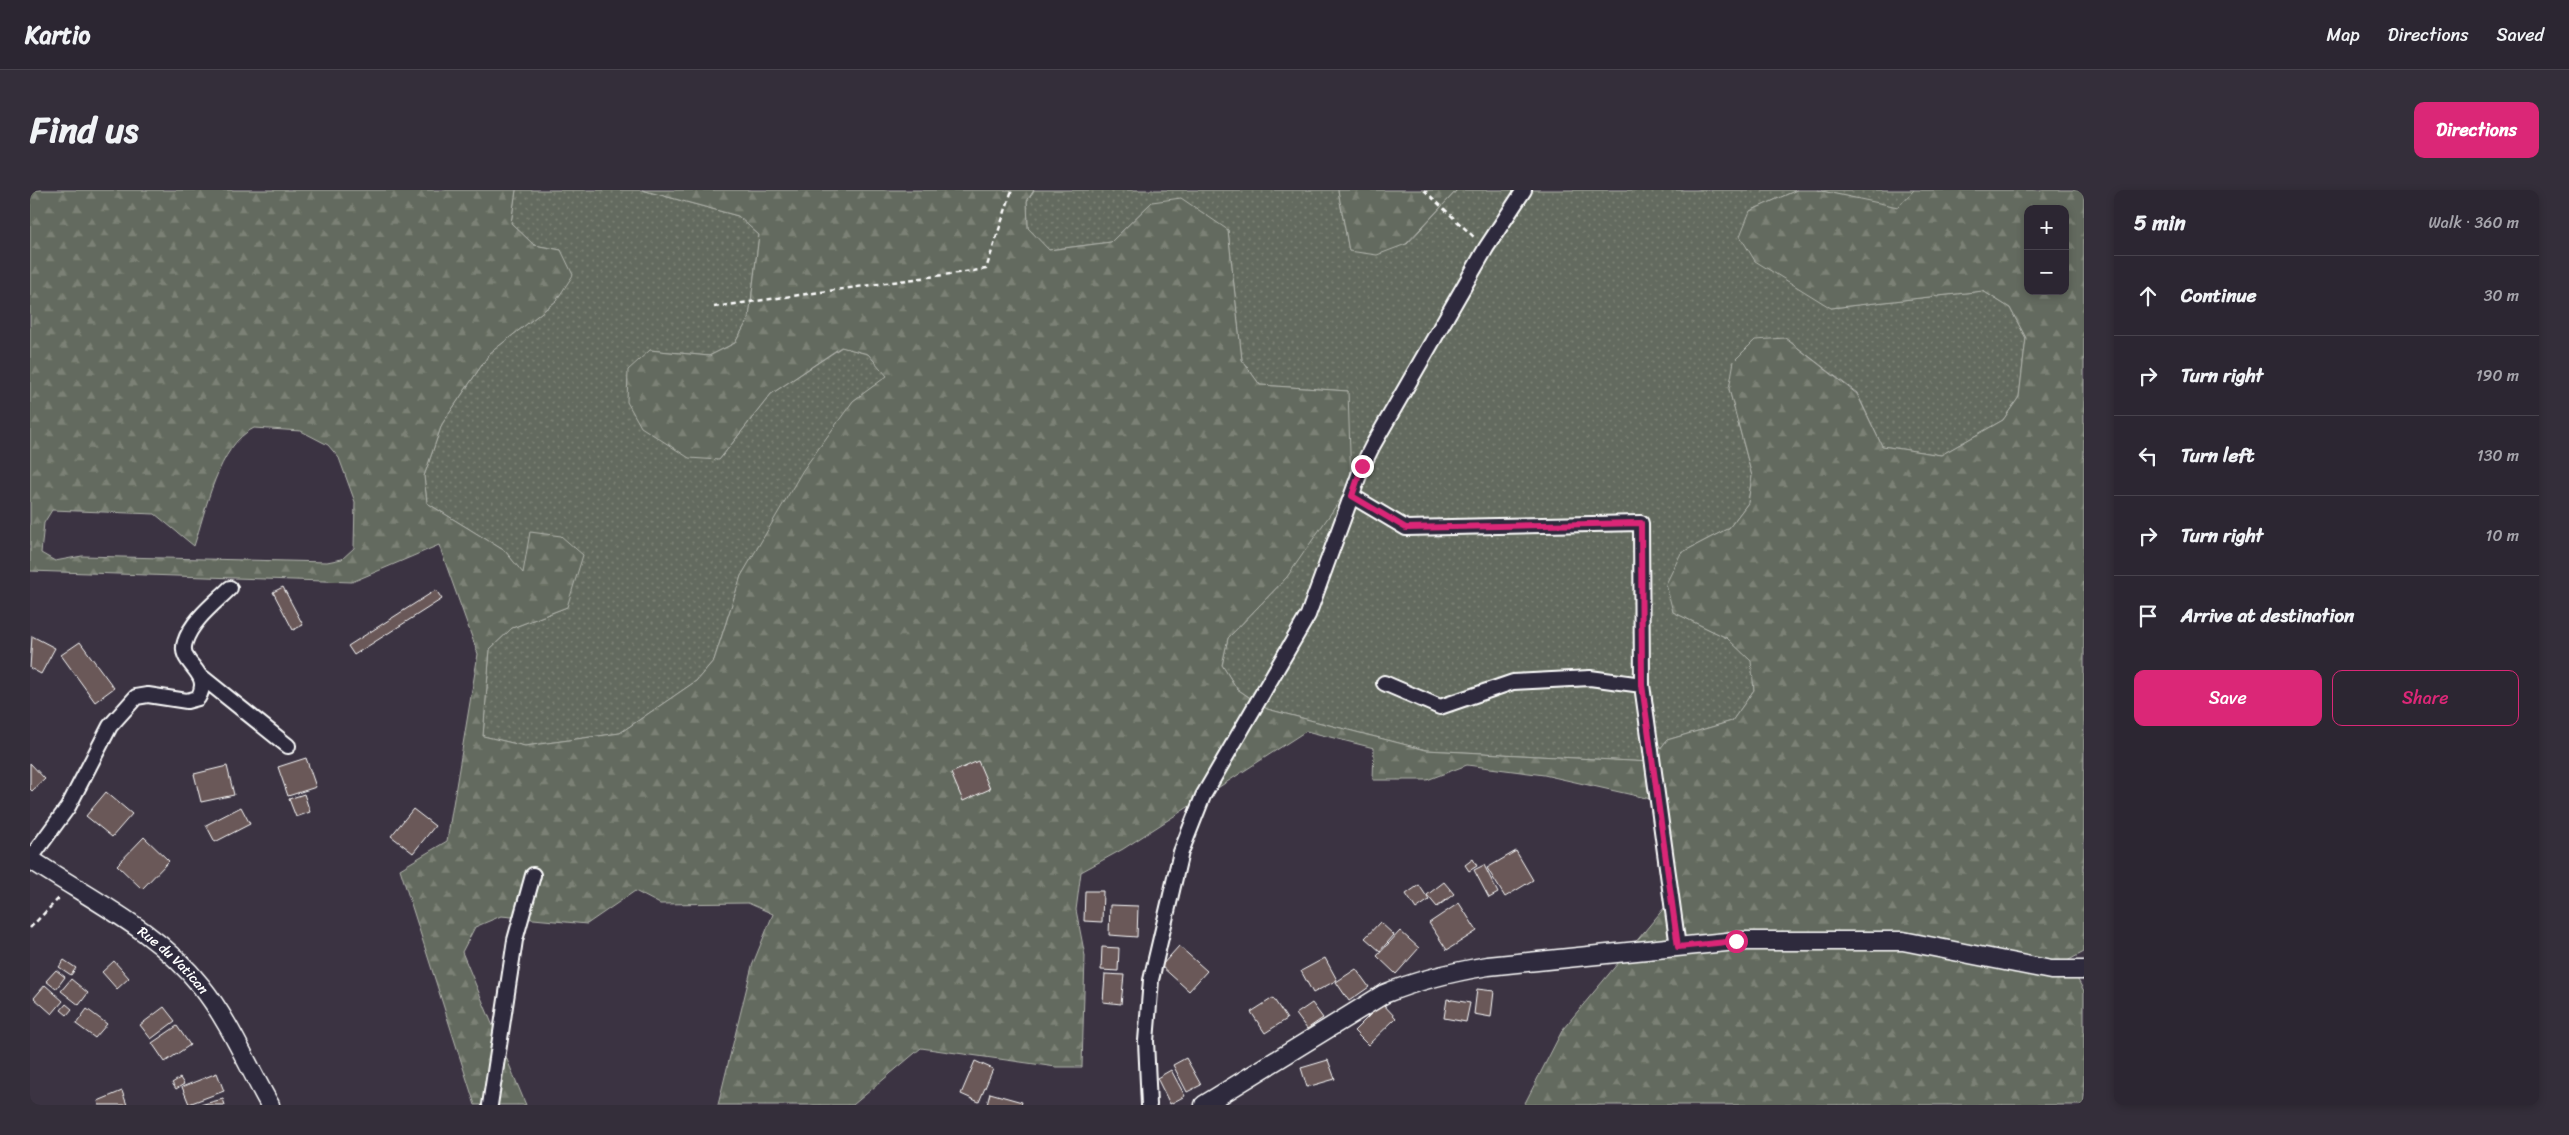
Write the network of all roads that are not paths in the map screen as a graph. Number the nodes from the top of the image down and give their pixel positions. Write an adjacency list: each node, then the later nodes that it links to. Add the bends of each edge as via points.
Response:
1 (1524, 190): 2 (street, via 1486,248 1373,445)
2 (1352, 496): 6 (street, via 1406,528 1641,523); 14 (street, via 1308,615 1203,796 1180,852 1151,980 1146,1041)
3 (230, 588): 4 (street, via 193,626 184,643 188,660)
4 (202, 677): 7 (street); 8 (street, via 202,691 193,700 148,695 136,698 110,726 68,807)
5 (1384, 683): 6 (street, via 1440,707 1513,682 1590,678)
6 (1642, 685): 10 (street)
7 (288, 746)
8 (30, 859): 12 (street, Rue du Vatican, via 122,918 180,962 225,1021)
9 (533, 875): 13 (street, via 515,940)
10 (1678, 947): 11 (street, via 1736,941 1903,941 2050,970); 15 (street, via 1488,966 1409,983 1343,1018)
11 (2084, 970)
12 (270, 1105)
13 (490, 1105)
14 (1149, 1105)
15 (1204, 1105)

